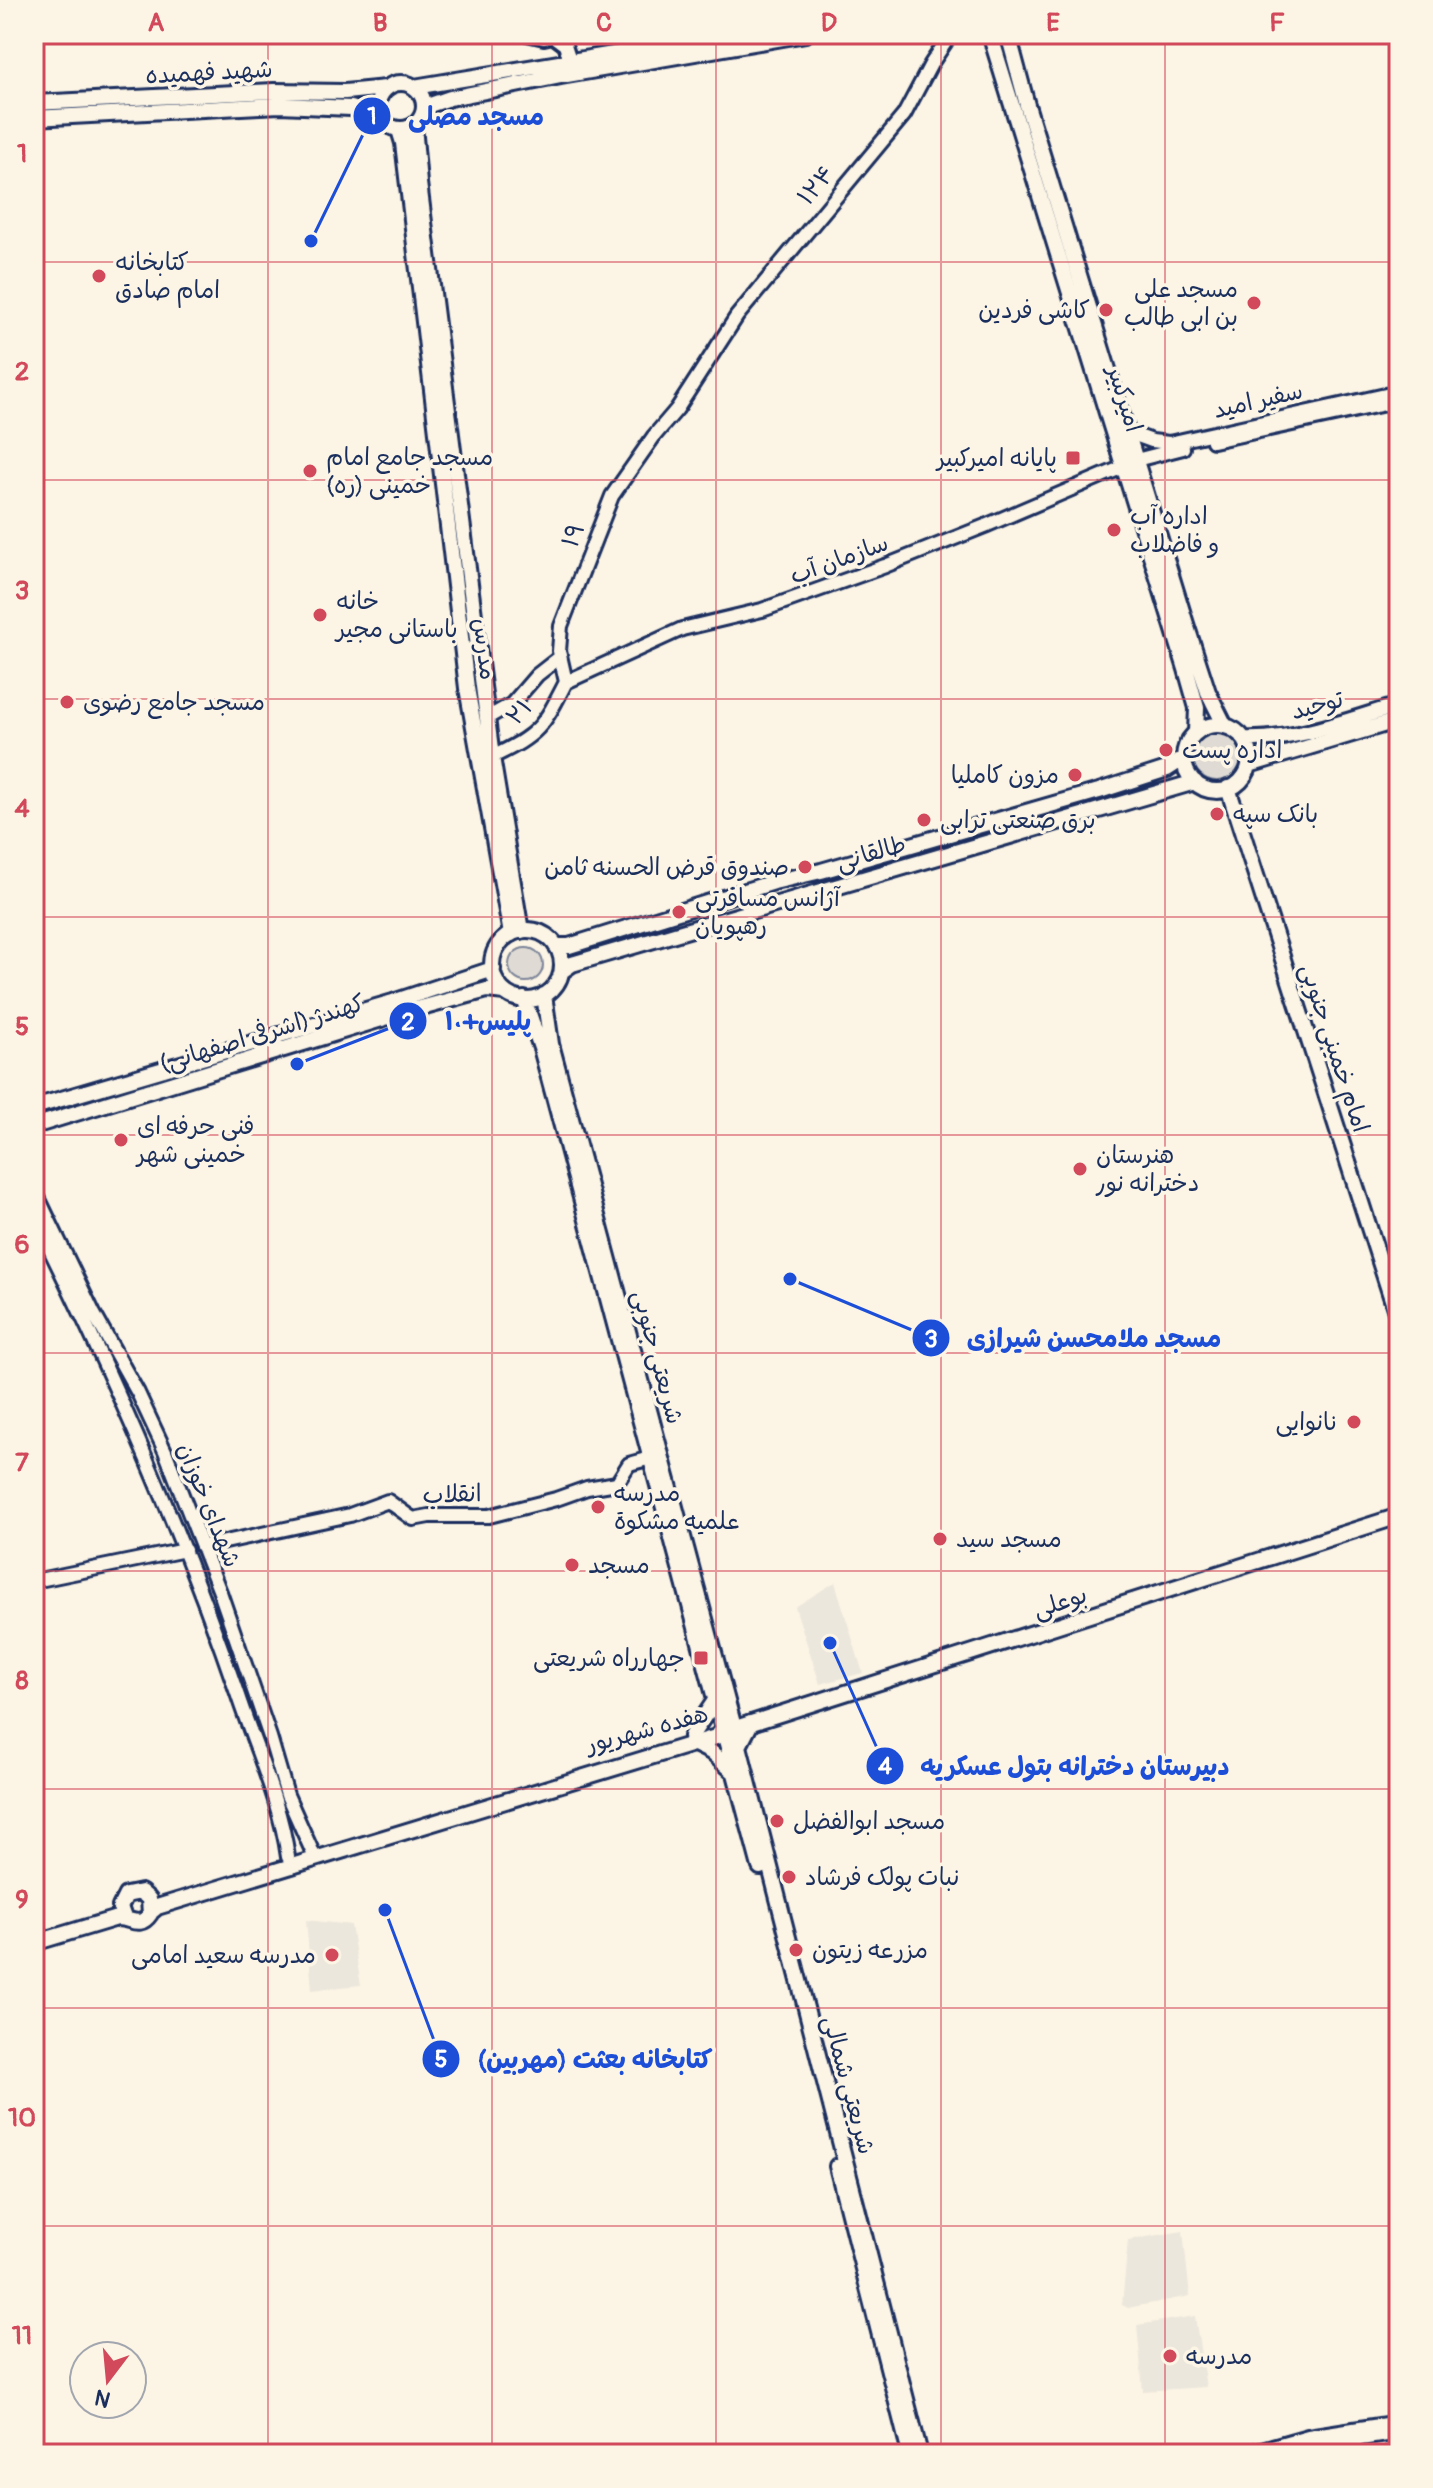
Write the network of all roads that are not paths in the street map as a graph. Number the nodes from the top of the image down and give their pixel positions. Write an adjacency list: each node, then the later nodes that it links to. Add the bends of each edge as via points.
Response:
1 (527, 34): 7 (street, via 553,36 565,45)
2 (735, 34): 7 (main road)
3 (806, 34): 13 (main road, via 561,76)
4 (951, 34): 18 (street, ۱۲۴, via 904,115 737,316)
5 (990, 34): 17 (main road, امیرکبیر)
6 (1008, 34): 17 (main road, امیرکبیر)
7 (570, 60): 8 (main road)
8 (414, 87): 9 (main road, via 400,83); 13 (main road)
9 (386, 88): 10 (main road, شهید فهمیده); 14 (main road, via 377,105)
10 (244, 100): 11 (main road, شهید فهمیده); 14 (main road, شهید فهمیده, via 351,108)
11 (224, 101): 12 (main road, شهید فهمیده); 15 (main road, شهید فهمیده)
12 (34, 103)
13 (424, 107): 16 (main road, via 419,120)
14 (380, 117): 16 (main road, via 392,128)
15 (34, 118)
16 (407, 128): 23 (main road, مدرس, via 403,143)
17 (1036, 160): 21 (main road, امیرکبیر); 22 (main road, امیرکبیر)
18 (709, 362): 24 (street, ۱۹, via 612,496 561,626)
19 (1399, 392): 21 (street, سفیر امید, via 1169,443)
20 (1399, 401): 22 (street, سفیر امید)
21 (1127, 432): 22 (main road, امیرکبیر)
22 (1130, 463): 25 (street, سازمان آب, via 885,566 762,610 682,629); 26 (main road, امیرکبیر); 28 (main road, امیرکبیر)
23 (453, 508): 29 (main road, مدرس); 43 (main road, مدرس, via 467,688)
24 (560, 657): 25 (street, ۱۹); 29 (street, via 512,704)
25 (566, 682): 35 (street, ۲۱, via 544,725)
26 (1212, 703): 28 (main road); 31 (main road, امیرکبیر)
27 (1399, 705): 34 (main road, توحید)
28 (1197, 708): 32 (main road, امیرکبیر)
29 (487, 718): 35 (main road, مدرس)
30 (1399, 720): 37 (main road, توحید)
31 (1225, 726): 32 (main road); 33 (main road)
32 (1196, 732): 36 (main road)
33 (1244, 739): 34 (main road, توحید); 38 (main road)
34 (1267, 740): 37 (main road)
35 (492, 757): 43 (main road, مدرس)
36 (1184, 758): 39 (main road, طالقانی); 40 (main road)
37 (1271, 758): 38 (main road, توحید)
38 (1249, 765): 42 (main road)
39 (1167, 769): 41 (main road, via 1174,780); 44 (main road, طالقانی)
40 (1195, 782): 41 (main road, طالقانی); 42 (main road, via 1211,790)
41 (1171, 788): 46 (main road, طالقانی)
42 (1228, 788): 56 (main road, امام خمینی جنوبی)
43 (516, 932): 44 (main road, via 541,933); 45 (main road, via 501,941)
44 (556, 946): 46 (main road)
45 (487, 971): 47 (main road); 48 (main road); 51 (main road, کهندژ (اشرفی اصفهانی))
46 (562, 971): 49 (main road)
47 (487, 990): 48 (main road, کهندژ (اشرفی اصفهانی)); 52 (main road, کهندژ (اشرفی اصفهانی))
48 (505, 992): 50 (main road)
49 (544, 995): 50 (main road); 64 (main road, شریعتی جنوبی, via 551,1044)
50 (524, 999): 57 (main road, شریعتی جنوبی)
51 (34, 1107)
52 (41, 1124): 53 (street)
53 (34, 1134)
54 (34, 1189): 59 (street, شهدای خوزان, via 152,1423)
55 (34, 1217): 60 (street, شهدای خوزان, via 121,1396)
56 (1399, 1321)
57 (651, 1458): 59 (street, انقلاب, via 629,1464 617,1483 489,1516 413,1519 388,1501 350,1515); 62 (main road, شریعتی جنوبی)
58 (1399, 1516): 63 (main road, بوعلی)
59 (202, 1547): 68 (street, شهدای خوزان)
60 (185, 1550): 61 (street); 69 (street, شهدای خوزان)
61 (34, 1581)
62 (716, 1699): 64 (main road, شریعتی جنوبی); 65 (main road)
63 (751, 1723): 64 (main road, بوعلی); 66 (main road)
64 (729, 1729): 65 (main road, هفده شهریور); 66 (main road, شریعتی شمالی); 67 (main road, شریعتی شمالی)
65 (692, 1740): 67 (main road); 70 (main road, هفده شهریور); 72 (main road, هفده شهریور)
66 (739, 1746): 80 (main road, شریعتی شمالی)
67 (734, 1772): 79 (main road, شریعتی شمالی)
68 (298, 1822): 69 (street); 70 (street, شهدای خوزان)
69 (281, 1826): 71 (street, شهدای خوزان)
70 (312, 1851): 71 (main road, هفده شهریور)
71 (288, 1857): 72 (main road, هفده شهریور, via 155,1899)
72 (150, 1905): 73 (main road, via 147,1918 138,1923); 73 (main road, via 141,1892 130,1892 122,1899)
73 (122, 1912): 74 (main road); 75 (main road)
74 (34, 1935)
75 (34, 1943)
76 (1399, 2422): 78 (street)
77 (1399, 2433): 78 (street)
78 (1309, 2442): 81 (street); 82 (street)
79 (910, 2454)
80 (920, 2454)
81 (1221, 2454)
82 (1285, 2454)

